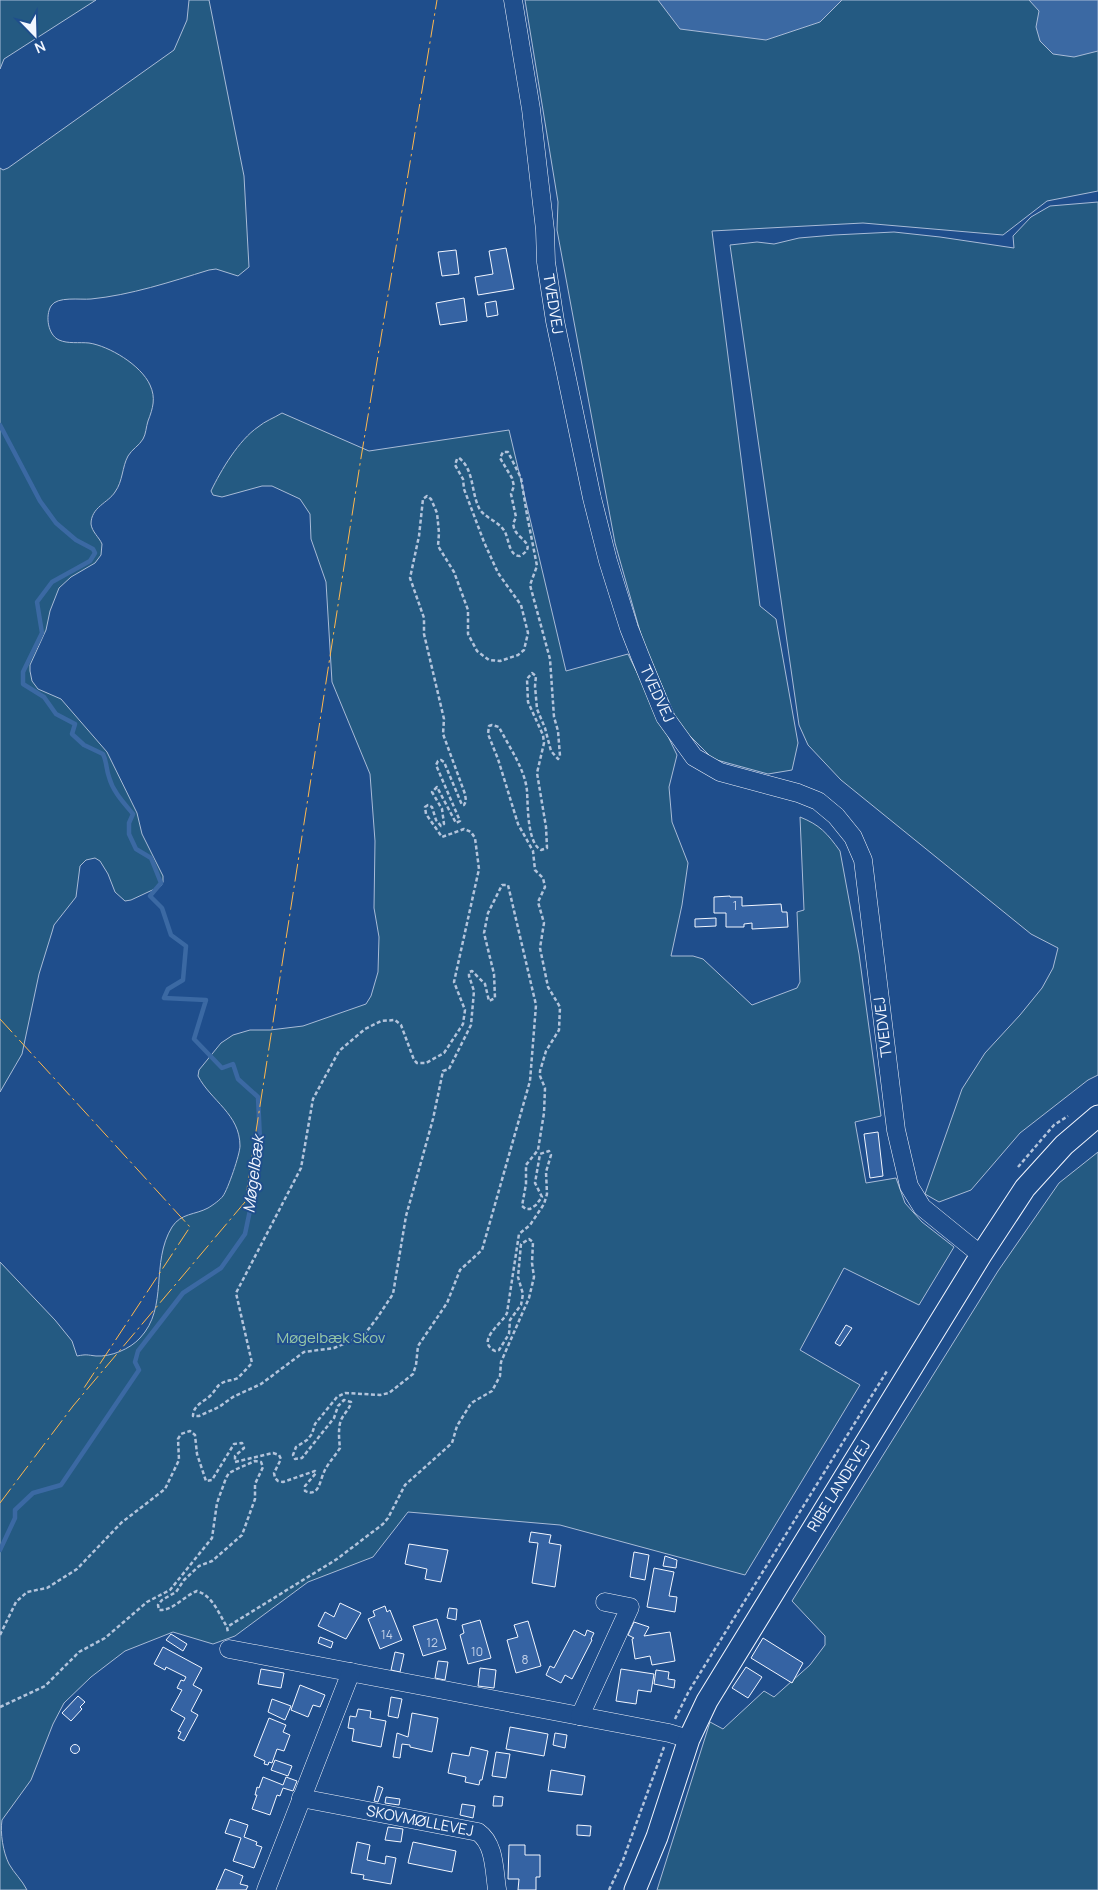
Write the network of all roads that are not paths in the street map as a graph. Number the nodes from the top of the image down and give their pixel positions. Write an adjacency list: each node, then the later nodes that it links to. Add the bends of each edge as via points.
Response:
1 (513, 0): 3 (street, TVEDVEJ, via 531,109 555,321 592,498 628,628 665,716 694,757 720,772 818,800 853,837 863,860 896,1130 909,1186 922,1206)
2 (1098, 1116): 3 (main road, RIBE LANDEVEJ, via 1064,1145 1025,1188)
3 (981, 1256): 8 (main road, RIBE LANDEVEJ, via 707,1701)
4 (605, 1602): 7 (street, via 630,1607)
5 (229, 1649): 6 (street)
6 (351, 1672): 7 (street); 9 (street)
7 (580, 1716): 8 (street, via 669,1732)
8 (689, 1739): 12 (main road, RIBE LANDEVEJ, via 657,1837)
9 (301, 1798): 10 (street, SKOVMØLLEVEJ, via 478,1832 486,1837 490,1847); 11 (street)
10 (497, 1889)
11 (266, 1890)
12 (635, 1890)

